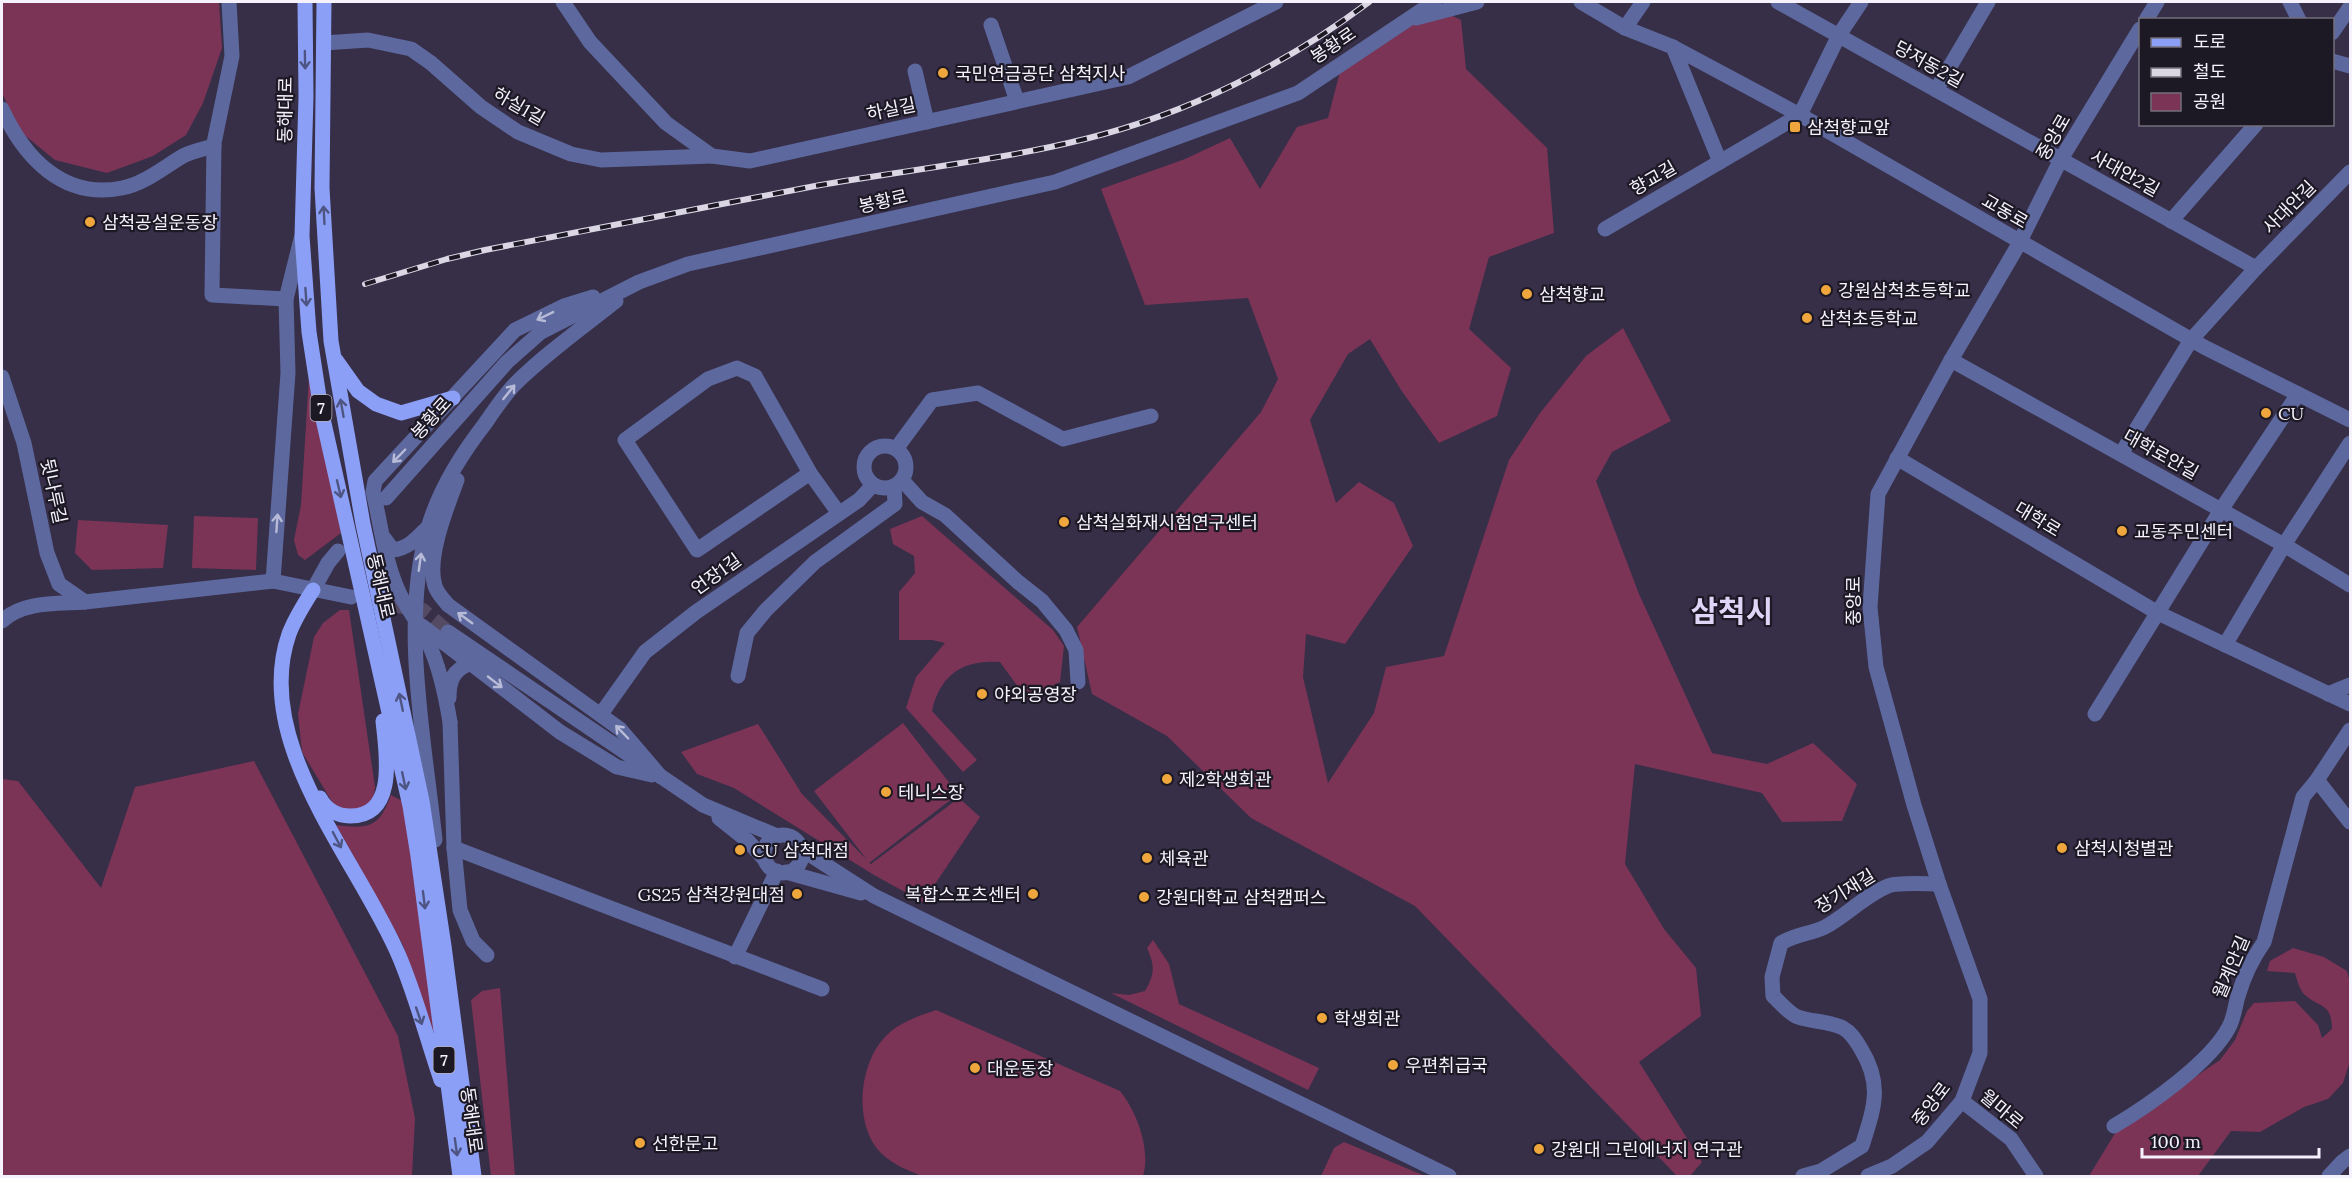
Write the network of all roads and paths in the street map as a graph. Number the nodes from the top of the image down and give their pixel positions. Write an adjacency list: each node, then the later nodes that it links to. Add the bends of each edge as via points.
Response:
1 (229, 2): 35 (street, via 232,56)
2 (305, 2): 42 (main road, 동해대로 / 7, one-way to 42)
3 (324, 2): 24 (main road, 동해대로 / 7)
4 (563, 2): 36 (street, 하실길, via 590,42 653,110)
5 (1276, 2): 30 (street, 하실길, via 1128,77)
6 (1434, 2): 18 (street, 봉황로)
7 (1477, 2): 18 (street)
8 (1578, 2): 20 (street, 교동로)
9 (1642, 2): 20 (street)
10 (1779, 2): 23 (street, 당저동2길)
11 (1861, 2): 23 (street)
12 (1988, 2): 29 (street)
13 (2157, 2): 16 (street)
14 (2290, 2): 17 (street)
15 (2350, 7): 21 (street)
16 (2147, 18)
17 (2298, 18)
18 (1405, 21): 45 (street, 봉황로, via 1298,93 1055,182 688,264)
19 (991, 25): 30 (street)
20 (1625, 28): 25 (street, 교동로)
21 (2334, 30)
22 (2139, 31): 37 (street, 중앙로)
23 (1839, 36): 29 (street, 당저동2길); 32 (street)
24 (324, 43): 36 (street, 하실1길, via 368,40 411,49 518,132 571,154 601,160); 48 (main road, 동해대로 / 7, one-way to 24, via 322,188)
25 (1673, 46): 32 (street, 교동로); 38 (street)
26 (2334, 62): 27 (street)
27 (2350, 66)
28 (915, 71): 33 (street)
29 (1936, 90): 37 (street, 당저동2길)
30 (1017, 101): 33 (street, 하실길)
31 (2, 109): 35 (street, via 27,151 53,176 84,189 122,188 148,178 186,155)
32 (1800, 116): 38 (street, 향교길); 43 (street, 교동로)
33 (927, 122): 36 (street, 하실길, via 750,160)
34 (2254, 126): 40 (street, 사대안2길)
35 (214, 146): 46 (street, via 212,296)
36 (712, 156)
37 (2061, 159): 40 (street, 사대안2길); 43 (street, 중앙로)
38 (1720, 162): 41 (street, 향교길)
39 (2350, 172): 44 (street, 사대안길)
40 (2171, 221): 44 (street, 사대안2길)
41 (1605, 229)
42 (302, 236): 46 (street); 81 (main road, 동해대로 / 7, one-way to 81, via 309,332 321,410)
43 (2019, 242): 47 (street, 교동로); 49 (street, 중앙로)
44 (2256, 268): 47 (street)
45 (639, 282): 52 (street, one-way to 52, via 564,306 515,330); 55 (street, one-way to 45, via 513,386); 63 (street, 봉황로, via 541,332 524,345)
46 (286, 299): 70 (street, one-way to 46, via 288,373)
47 (2191, 340): 51 (street, 교동로); 58 (street)
48 (333, 357): 52 (main road, via 358,391 376,404 401,413); 100 (main road, 동해대로 / 7, one-way to 48, via 422,801 363,524)
49 (1951, 360): 58 (street, 대학로안길); 59 (street, 중앙로)
50 (2, 377): 74 (street, 뒷나루길, via 24,443 47,553 59,584)
51 (2298, 394): 54 (street, 교동로); 64 (street)
52 (453, 398): 67 (street, one-way to 67, via 375,481 373,492)
53 (1151, 416): 57 (street, via 1063,439 978,393 932,400)
54 (2350, 420)
55 (472, 440): 66 (street, via 439,498); 87 (street, one-way to 55, via 455,611 436,589 433,578 438,530)
56 (2350, 443): 68 (street)
57 (896, 449): 61 (street, via 905,461 906,471); 62 (street, via 880,446 867,456 864,472)
58 (2121, 454): 64 (street, 대학로안길)
59 (1897, 458): 75 (street, 대학로); 99 (street, 중앙로, via 1878,494 1870,607 1875,667)
60 (810, 473): 60 (street, via 755,376 737,368 708,379 625,440 697,550); 65 (street)
61 (898, 483): 62 (street, via 881,488); 82 (street, via 896,504 815,562 747,633); 83 (street, via 945,515 1042,601 1066,630 1076,650)
62 (873, 485): 65 (street, 언장1길, via 859,500)
63 (386, 498)
64 (2221, 510): 68 (street, 대학로안길); 75 (street)
65 (838, 512): 87 (street, 언장1길, via 645,652)
66 (428, 527): 67 (street, via 401,549 393,550); 77 (street, one-way to 66, via 420,557)
67 (384, 538): 77 (street, via 390,570)
68 (2284, 545): 71 (street, 대학로안길); 79 (street)
69 (338, 551): 72 (street)
70 (273, 581): 72 (street); 74 (street)
71 (2350, 585)
72 (313, 590): 73 (street); 81 (main road, via 288,667 288,718 300,760 322,803 343,816 369,812 385,792); 106 (main road, one-way to 106, via 297,616 283,661 287,734 314,796 398,955)
73 (351, 597)
74 (85, 602): 76 (street, via 43,603 10,613)
75 (2158, 613): 79 (street, 대학로); 88 (street)
76 (2, 621)
77 (415, 621): 80 (street); 89 (street, via 434,656); 100 (street, via 415,660)
78 (448, 632): 91 (street)
79 (2225, 645): 85 (street, 대학로)
80 (471, 663): 89 (street, via 455,672 451,680); 91 (street, one-way to 91, via 560,732 617,767)
81 (379, 665): 106 (main road, 동해대로 / 7, one-way to 106, via 418,856)
82 (738, 676)
83 (1078, 682)
84 (2350, 685): 85 (street)
85 (2328, 694): 86 (street, 대학로)
86 (2350, 704)
87 (602, 714): 91 (street, one-way to 87)
88 (2095, 714)
89 (450, 722): 96 (street)
90 (2350, 729): 92 (street, 월계안길)
91 (661, 777): 93 (street)
92 (2317, 780): 94 (street); 107 (street, 월계안길, via 2303,797 2264,942 2251,962 2229,1027 2190,1070)
93 (703, 805): 95 (street); 98 (street)
94 (2350, 822)
95 (777, 836): 97 (street, via 794,839); 98 (street, via 765,849)
96 (454, 848): 102 (street, via 460,910 473,941); 103 (street)
97 (801, 849): 98 (street, via 798,864); 101 (street)
98 (776, 868): 101 (street); 103 (street)
99 (1939, 884): 105 (street, 중앙로, via 1980,999 1980,1053); 112 (street, 장기재길, via 1890,885 1822,929 1794,935 1781,943 1772,977 1773,996 1796,1017 1819,1020 1854,1036 1872,1067 1875,1096 1862,1146 1821,1171)
100 (437, 897): 110 (main road, 동해대로 / 7)
101 (874, 897): 111 (street)
102 (487, 956)
103 (735, 957): 104 (street)
104 (822, 988)
105 (1962, 1101): 113 (street, 중앙로, via 1927,1142 1892,1166); 114 (street, 월마로, via 2011,1139)
106 (451, 1111): 109 (main road, 동해대로 / 7, one-way to 109)
107 (2115, 1126)
108 (2350, 1156): 115 (street)
109 (460, 1176)
110 (474, 1176)
111 (1449, 1176)
112 (1803, 1176)
113 (1868, 1176)
114 (2036, 1176)
115 (2329, 1176)

